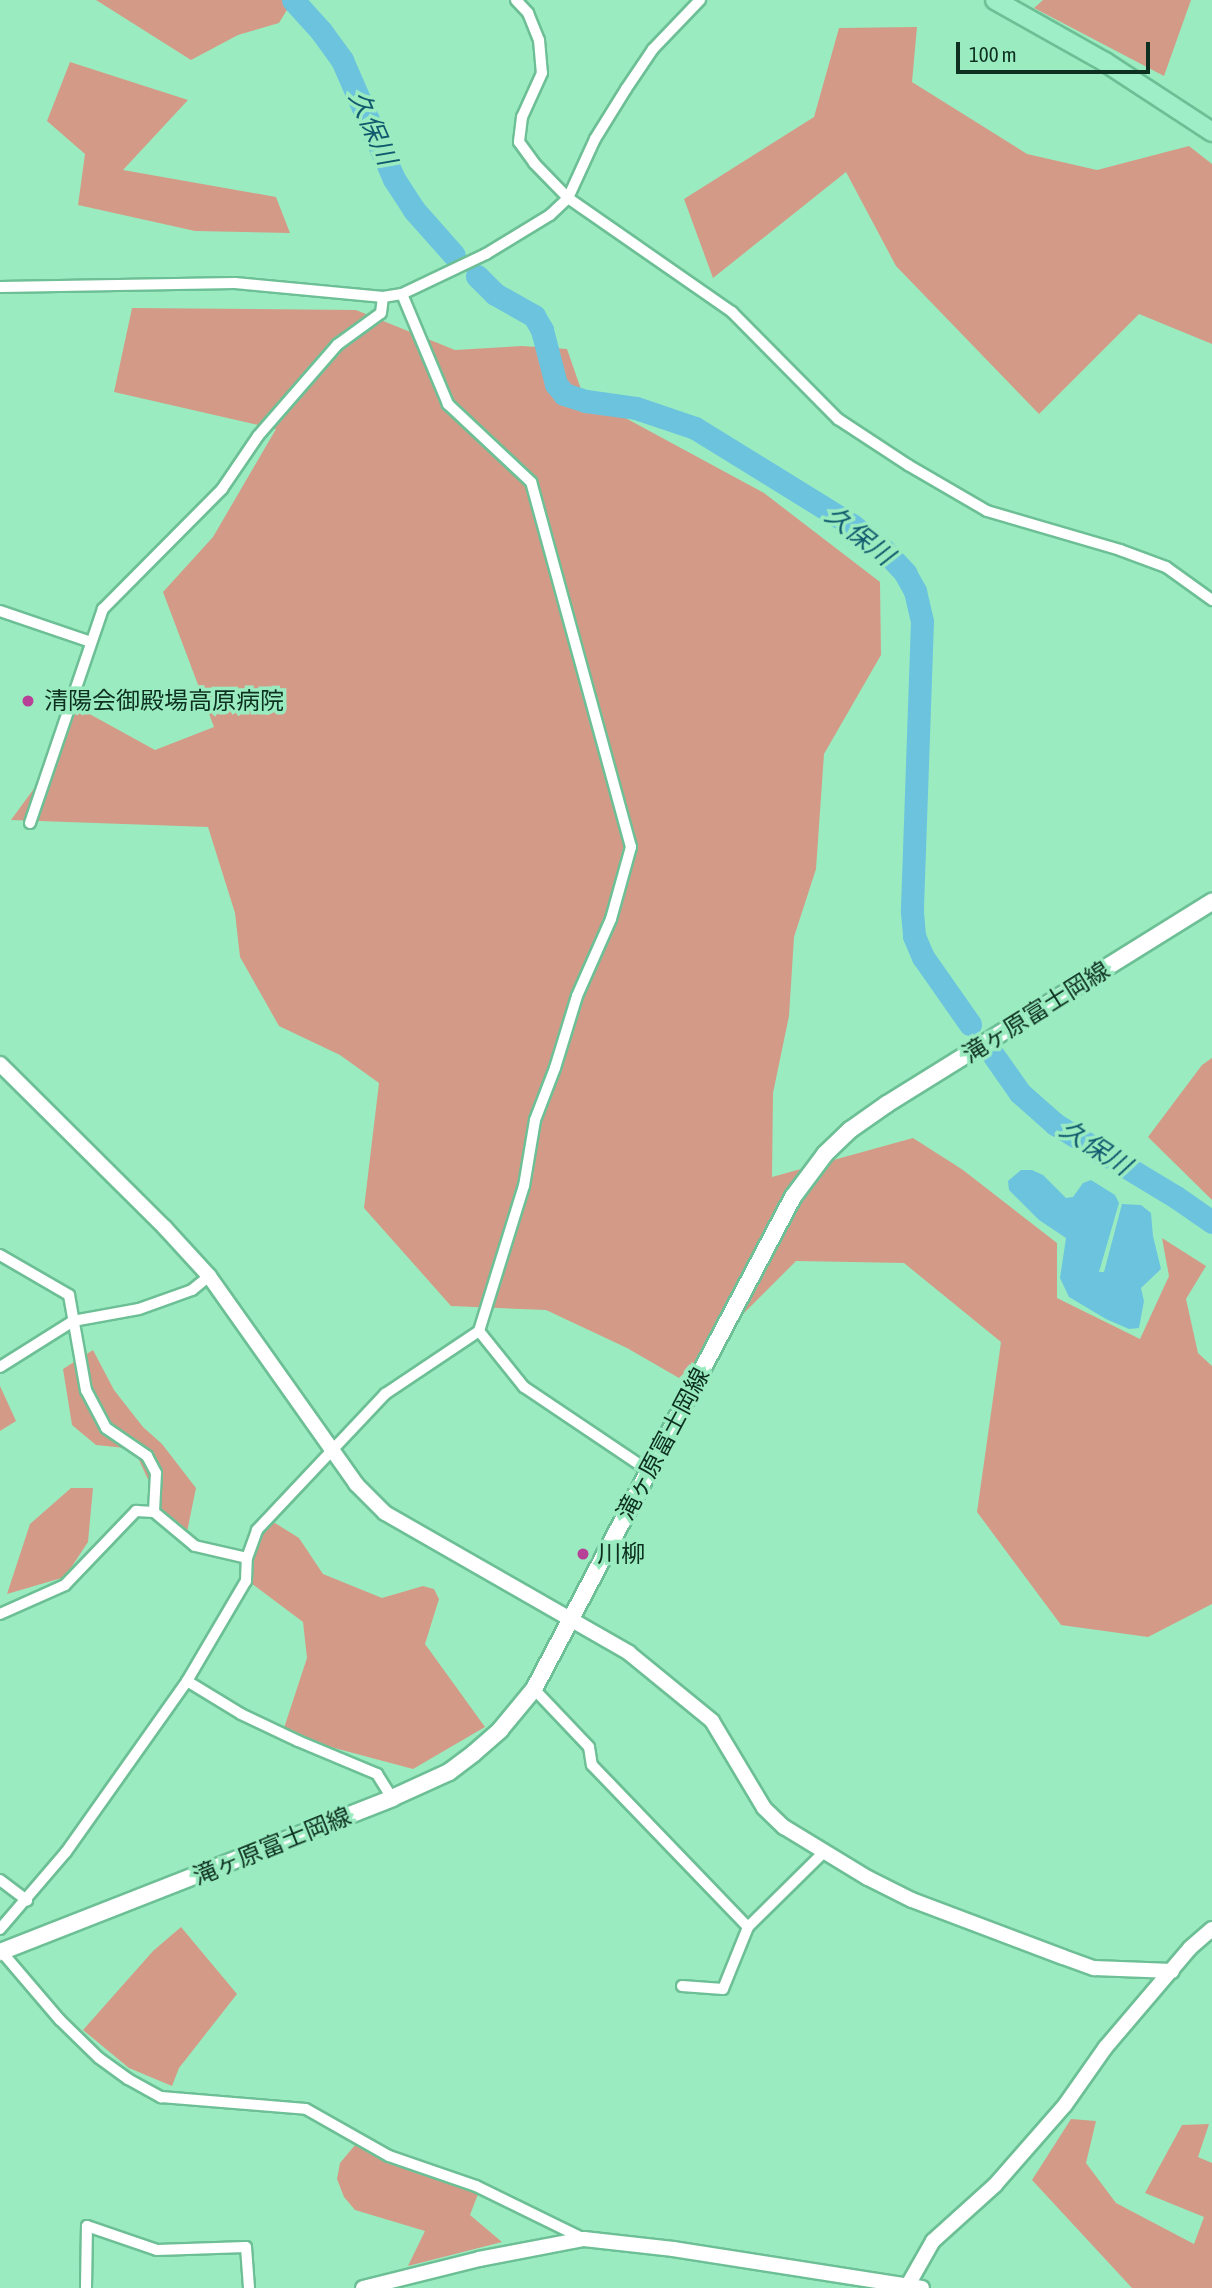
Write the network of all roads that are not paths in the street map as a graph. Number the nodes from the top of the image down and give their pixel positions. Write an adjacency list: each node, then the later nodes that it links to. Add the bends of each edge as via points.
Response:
1 (516, 0): 5 (street, via 528,13 539,40 541,73 522,117 519,142)
2 (700, 0): 5 (street, via 653,49 626,89 590,148)
3 (995, 0): 4 (main road, via 1105,62)
4 (1212, 132)
5 (568, 198): 7 (street, via 550,215 486,254); 9 (street, via 732,312 838,419 908,465 988,511 1166,567)
6 (0, 287): 8 (street, via 235,283)
7 (402, 294): 8 (street); 18 (street, via 448,404 531,482 631,848 611,919 577,996 535,1120 524,1185)
8 (383, 297): 11 (street, via 381,313 337,345 258,436 222,489 103,609)
9 (1212, 600)
10 (0, 611): 11 (street)
11 (91, 642): 12 (street)
12 (30, 822)
13 (1212, 902): 21 (main road, 滝ヶ原富士岡線, via 887,1104 825,1154 793,1197)
14 (0, 1065): 16 (street)
15 (0, 1255): 17 (street, via 69,1295)
16 (209, 1276): 17 (street, via 192,1290 139,1309); 20 (street)
17 (73, 1321): 19 (street); 22 (street, via 86,1390 106,1429 147,1456 156,1473)
18 (479, 1331): 20 (street, via 386,1394); 21 (street, via 524,1387)
19 (0, 1367)
20 (331, 1449): 23 (street, via 257,1530); 25 (street, via 385,1513)
21 (649, 1471): 25 (main road, 滝ヶ原富士岡線)
22 (154, 1512): 23 (street, via 195,1546); 24 (street, via 136,1511 65,1585)
23 (247, 1558): 26 (street, via 246,1581)
24 (0, 1614)
25 (569, 1619): 27 (main road, 滝ヶ原富士岡線); 29 (street, via 629,1653 698,1707 727,1744 764,1808 784,1827)
26 (187, 1681): 28 (street, via 251,1719 377,1774); 31 (street)
27 (534, 1689): 28 (main road, 滝ヶ原富士岡線, via 474,1753 449,1772); 32 (street, via 589,1747 592,1765)
28 (392, 1798): 35 (main road, 滝ヶ原富士岡線)
29 (825, 1851): 32 (street); 36 (street, via 912,1900 1094,1968)
30 (0, 1880): 31 (street)
31 (27, 1900): 33 (street)
32 (748, 1927): 37 (street, via 723,1989)
33 (0, 1929)
34 (1212, 1929): 36 (street)
35 (1, 1952): 38 (street, via 99,2058 161,2097 306,2109 389,2155 476,2186)
36 (1172, 1971): 40 (street, via 1004,2175 933,2241)
37 (681, 1986)
38 (584, 2239): 39 (street, via 673,2249); 43 (street)
39 (867, 2283): 40 (street)
40 (915, 2286)
41 (86, 2288): 42 (street, via 87,2226 157,2250 246,2247)
42 (249, 2288)
43 (363, 2288)

